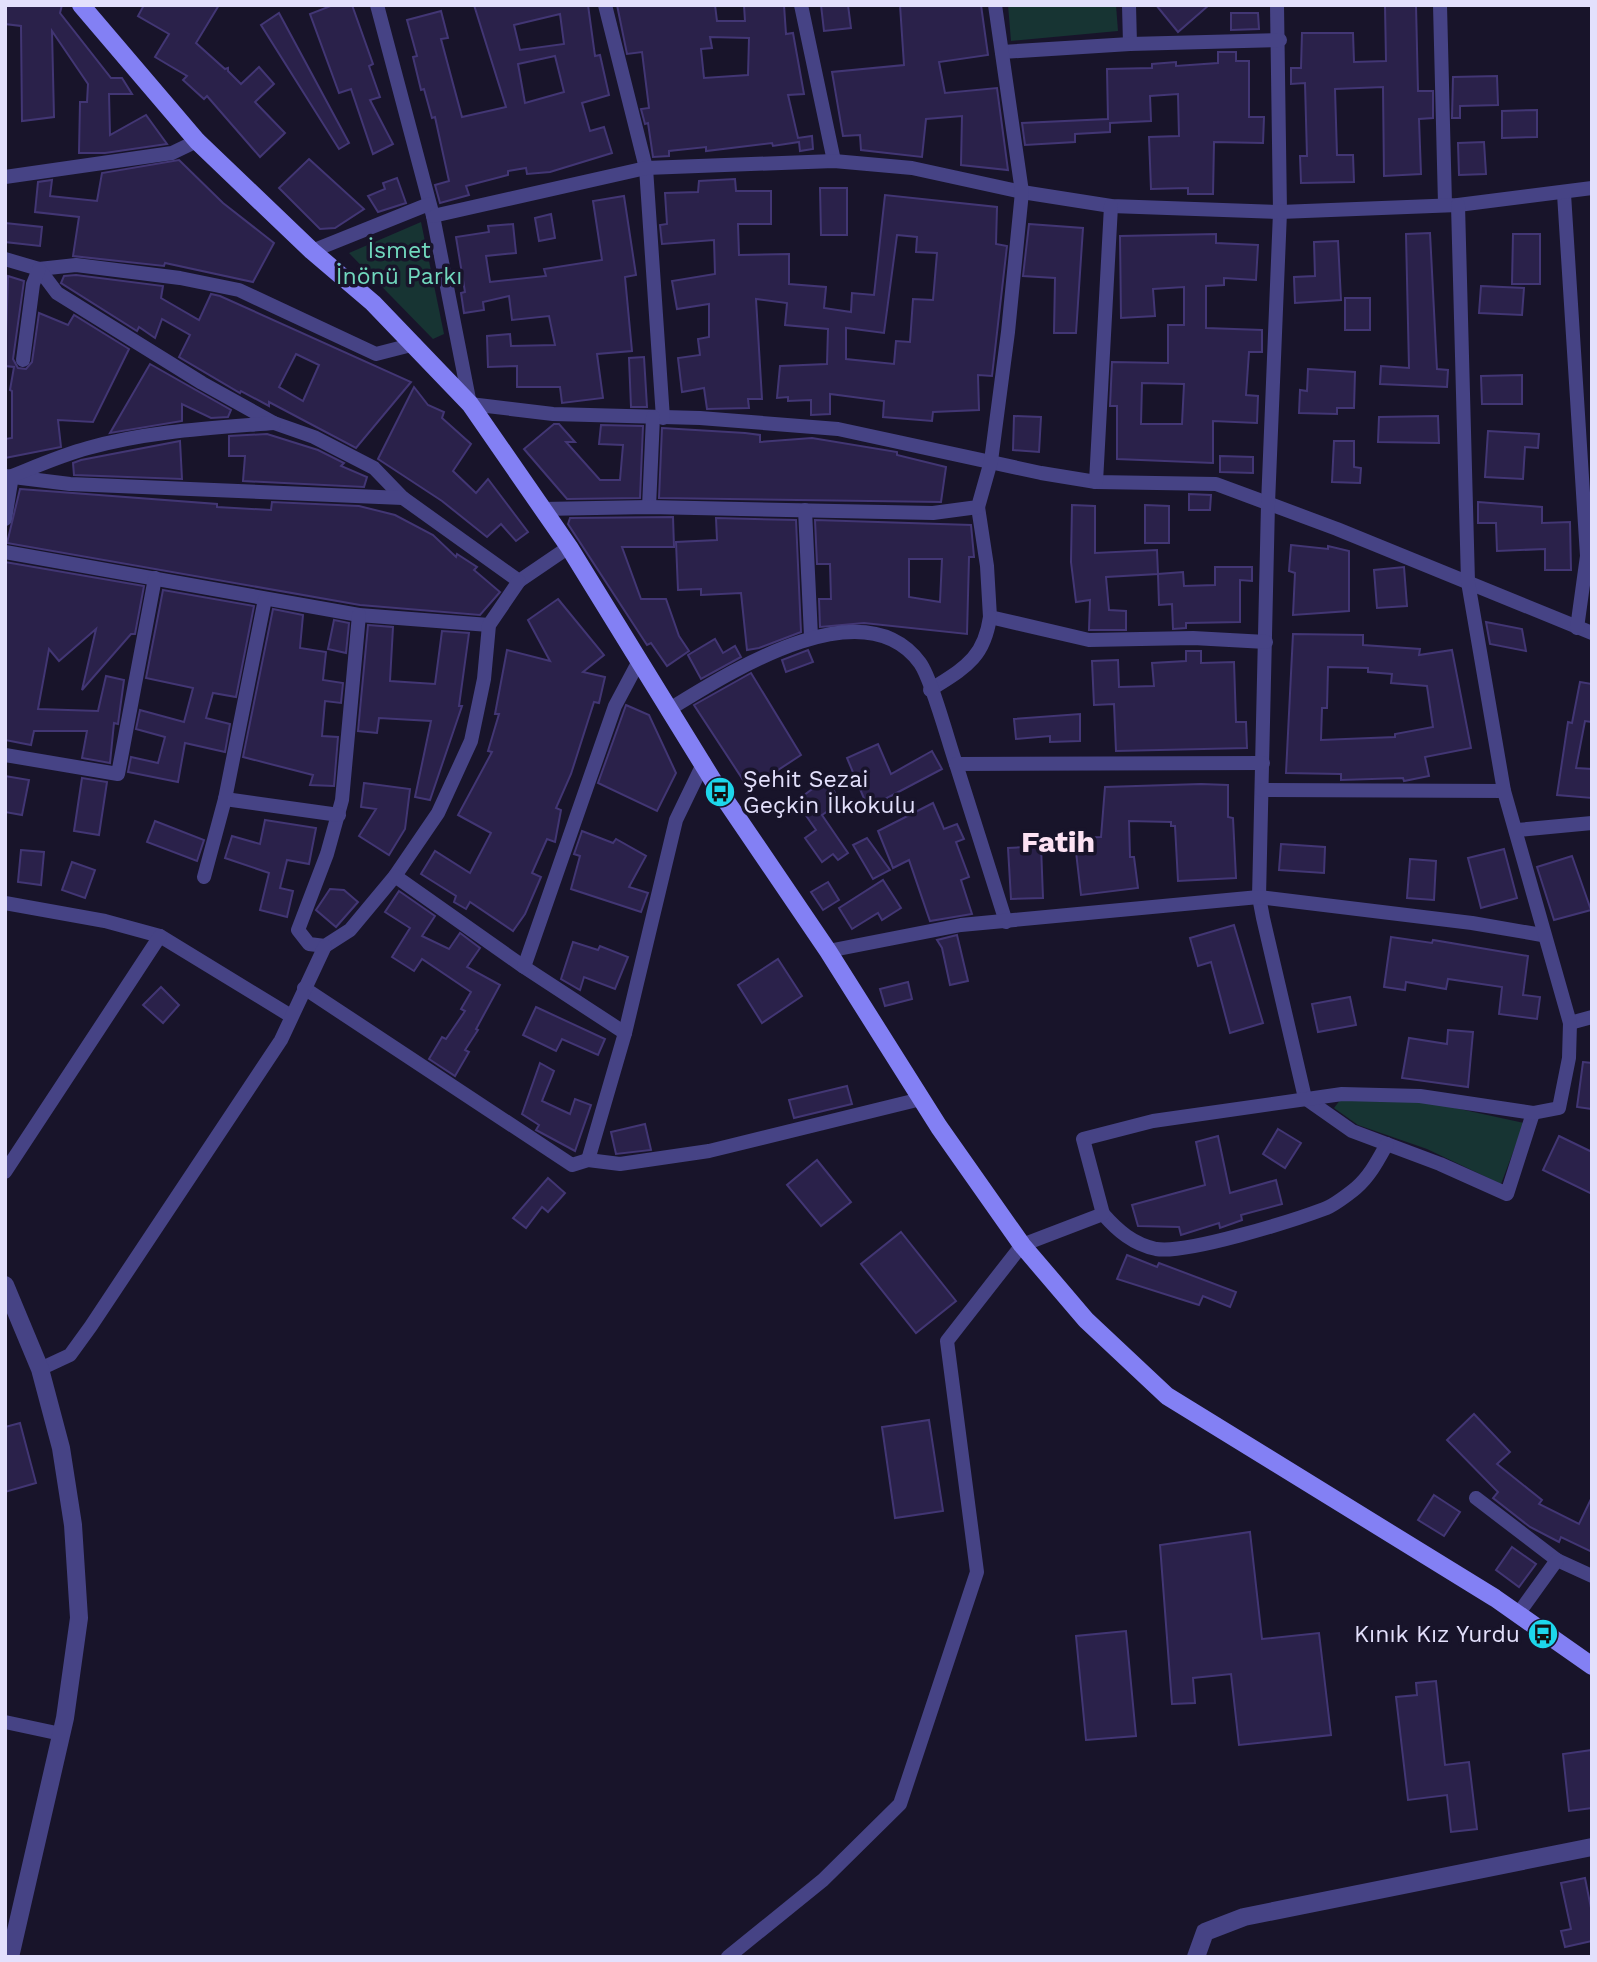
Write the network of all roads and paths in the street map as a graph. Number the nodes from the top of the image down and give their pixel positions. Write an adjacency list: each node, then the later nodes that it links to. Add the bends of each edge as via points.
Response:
1 (82, 5): 12 (main road)
2 (377, 5): 21 (street)
3 (605, 5): 14 (street)
4 (800, 5): 13 (street)
5 (995, 5): 11 (street)
6 (1129, 5): 10 (street)
7 (1277, 5): 9 (street)
8 (1440, 5): 19 (street)
9 (1280, 40): 10 (street); 22 (street)
10 (1130, 44): 11 (street)
11 (1002, 52): 17 (street)
12 (197, 141): 15 (street, via 172,153); 23 (main road)
13 (834, 162): 14 (street); 17 (street, via 912,168)
14 (646, 168): 21 (street); 29 (street)
15 (5, 177)
16 (1592, 188): 18 (street)
17 (1022, 192): 20 (street); 31 (street)
18 (1564, 194): 19 (street); 50 (street, via 1587,556)
19 (1451, 204): 22 (street); 45 (street)
20 (1111, 206): 22 (street); 33 (street)
21 (431, 210): 23 (street); 28 (street)
22 (1280, 212): 35 (street)
23 (312, 251): 26 (main road)
24 (5, 259): 25 (street)
25 (39, 269): 26 (street, via 76,265 180,278 240,290 376,354); 27 (street); 30 (street, via 57,293)
26 (415, 344): 28 (main road)
27 (23, 360)
28 (470, 404): 29 (street, via 553,414); 38 (main road)
29 (658, 418): 31 (street, via 838,429); 37 (street)
30 (274, 423): 32 (street, via 166,433 88,447); 34 (street, via 314,437 374,468)
31 (991, 461): 33 (street); 36 (street)
32 (9, 476): 34 (street, via 70,484); 40 (street)
33 (1096, 482): 35 (street, via 1216,484)
34 (403, 498): 44 (street)
35 (1268, 504): 45 (street); 53 (street)
36 (978, 507): 39 (street, via 933,513); 48 (street)
37 (649, 508): 38 (street); 39 (street)
38 (542, 509): 41 (main road)
39 (805, 510): 52 (street)
40 (5, 519)
41 (569, 547): 44 (street); 54 (main road)
42 (5, 552): 43 (street)
43 (155, 578): 46 (street); 57 (street, via 118,774)
44 (519, 581): 49 (street)
45 (1468, 582): 50 (street); 62 (street)
46 (265, 599): 47 (street); 63 (street)
47 (359, 615): 49 (street); 64 (street)
48 (990, 617): 53 (street, via 1089,640); 55 (street, via 986,640 970,661)
49 (489, 625): 67 (street, via 471,741 438,813)
50 (1577, 628): 51 (street)
51 (1592, 633)
52 (811, 636): 55 (street, via 886,636 906,646 922,666); 56 (street, via 719,678)
53 (1266, 642): 59 (street)
54 (639, 661): 56 (main road); 76 (street, via 615,706)
55 (930, 690): 60 (street)
56 (668, 710): 58 (main road)
57 (5, 755)
58 (704, 762): 75 (main road); 81 (street, via 676,820)
59 (1263, 763): 60 (street); 61 (street)
60 (956, 764): 71 (street)
61 (1262, 790): 62 (street); 69 (street)
62 (1504, 791): 66 (street)
63 (225, 799): 64 (street); 68 (street)
64 (339, 815): 74 (street, via 298,930 309,944)
65 (1592, 823): 66 (street)
66 (1517, 830): 72 (street)
67 (395, 876): 74 (street, via 351,930); 76 (street)
68 (204, 877)
69 (1259, 897): 71 (street); 72 (street); 82 (street)
70 (5, 903): 73 (street)
71 (1006, 922): 75 (street, via 961,925)
72 (1542, 934): 80 (street)
73 (160, 936): 78 (street); 87 (street)
74 (325, 946): 77 (street)
75 (828, 951): 83 (main road)
76 (524, 967): 81 (street)
77 (304, 988): 78 (street); 86 (street, via 548,1151 572,1165)
78 (291, 1016): 91 (street, via 281,1040 91,1326 69,1355)
79 (1592, 1017): 80 (street)
80 (1570, 1023): 84 (street, via 1569,1058 1559,1108)
81 (625, 1032): 86 (street)
82 (1305, 1098): 84 (street, via 1420,1096); 85 (street, via 1352,1131); 88 (street, via 1153,1121 1083,1139)
83 (921, 1099): 86 (street, via 709,1151 620,1164); 89 (main road)
84 (1533, 1113): 85 (street, via 1507,1194)
85 (1387, 1144): 88 (street, via 1357,1187 1327,1208 1192,1247 1168,1250 1143,1245 1117,1230)
86 (588, 1160)
87 (5, 1172)
88 (1103, 1214): 89 (street)
89 (1022, 1245): 95 (main road, via 1086,1321 1167,1396); 101 (street, via 947,1341 977,1572 900,1804 823,1880)
90 (5, 1285): 91 (street)
91 (40, 1370): 98 (street, via 61,1448 79,1618)
92 (1476, 1498): 93 (street)
93 (1557, 1560): 94 (street); 95 (street)
94 (1592, 1576)
95 (1518, 1614): 96 (main road)
96 (1592, 1666)
97 (5, 1722): 98 (street)
98 (61, 1734): 100 (street)
99 (1592, 1847): 102 (street, via 1244,1917 1205,1932)
100 (10, 1957)
101 (728, 1957)
102 (1196, 1957)

